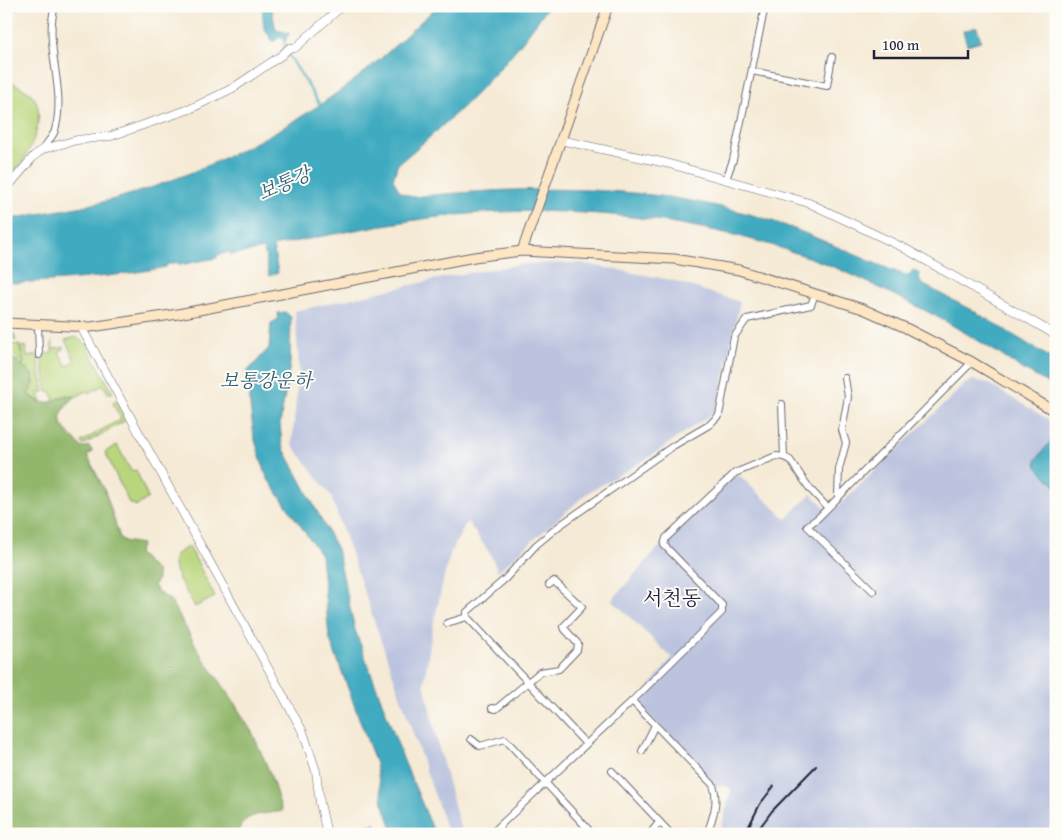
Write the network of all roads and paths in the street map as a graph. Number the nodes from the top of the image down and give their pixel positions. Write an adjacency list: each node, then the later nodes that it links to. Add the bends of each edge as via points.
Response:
1 (55, 6): 8 (street, via 50,29 57,76 58,113 55,131)
2 (342, 6): 8 (street, via 295,48 233,88 190,109 111,136)
3 (608, 6): 7 (main road)
4 (765, 6): 6 (street)
5 (832, 57): 6 (street, via 827,86)
6 (752, 72): 9 (street)
7 (558, 145): 9 (street); 11 (main road)
8 (42, 149): 10 (street)
9 (726, 179): 16 (street, via 832,212 917,255)
10 (6, 189)
11 (522, 250): 12 (main road, via 674,259 739,270); 15 (main road, via 178,314)
12 (815, 294): 18 (main road, via 863,309); 27 (street, via 811,305 747,319 734,337 719,415 709,425 673,446 558,526 494,590 469,608)
13 (6, 323): 14 (main road)
14 (38, 325): 15 (main road); 17 (street)
15 (81, 327): 39 (street, via 303,732 316,770)
16 (1056, 335)
17 (40, 355)
18 (972, 362): 21 (main road); 23 (street)
19 (844, 378): 23 (street, via 848,397 842,430 846,443 839,469)
20 (782, 404): 22 (street)
21 (1056, 412)
22 (784, 457): 24 (street, via 790,460); 30 (street, via 763,460 735,472 666,538 664,545 711,592 722,605 722,612)
23 (838, 495): 24 (street)
24 (828, 508): 26 (street, via 807,526)
25 (549, 585): 29 (street, via 554,581 582,607 563,627 578,644 577,650 559,669 540,672)
26 (873, 591)
27 (467, 616): 28 (street); 29 (street)
28 (447, 622)
29 (528, 682): 31 (street, via 496,709); 34 (street)
30 (632, 701): 32 (street); 34 (street)
31 (492, 708)
32 (655, 725): 35 (street); 44 (street, via 713,784 717,795)
33 (471, 739): 37 (street, via 480,746 505,739)
34 (586, 744): 37 (street)
35 (642, 751)
36 (612, 770): 38 (street)
37 (545, 782): 40 (street); 41 (street, via 588,829)
38 (659, 822): 42 (street); 43 (street)
39 (327, 834)
40 (490, 834)
41 (584, 834)
42 (650, 834)
43 (672, 834)
44 (707, 834)

